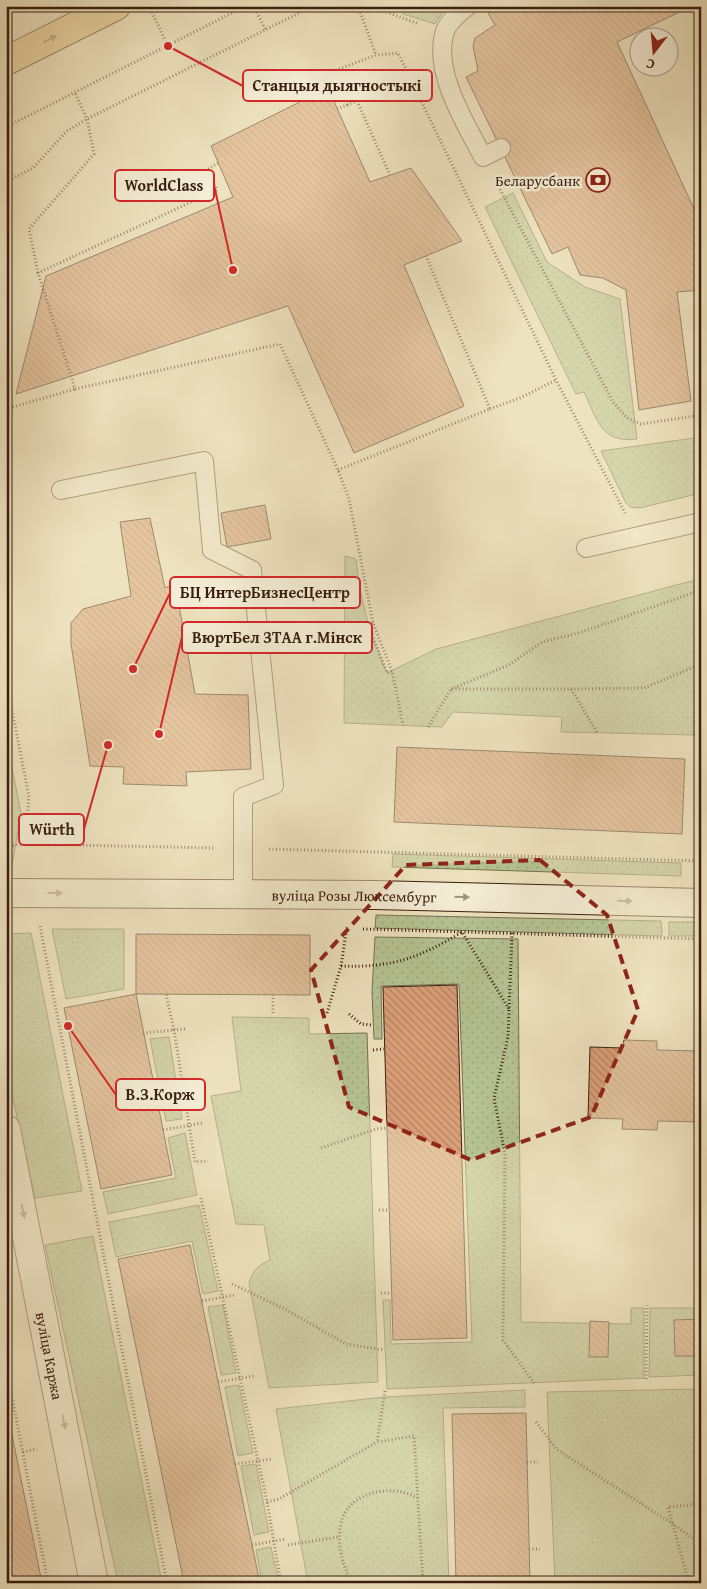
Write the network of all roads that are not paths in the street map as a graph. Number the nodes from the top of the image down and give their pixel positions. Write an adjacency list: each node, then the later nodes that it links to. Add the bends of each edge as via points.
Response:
1 (116, 6): 3 (main road, one-way to 1)
2 (468, 6): 4 (lane, via 456,15 444,34 443,65 455,103 483,157)
3 (6, 61)
4 (501, 148)
5 (61, 490): 9 (lane, via 204,461 212,550 252,570 274,785 243,797)
6 (701, 522): 7 (lane)
7 (586, 548)
8 (6, 893): 9 (street, вуліца Розы Люксембург, one-way to 9)
9 (243, 894): 10 (street, вуліца Розы Люксембург, one-way to 10)
10 (701, 903)
11 (6, 1129): 12 (street, вуліца Каржа, one-way to 12)
12 (94, 1583)

